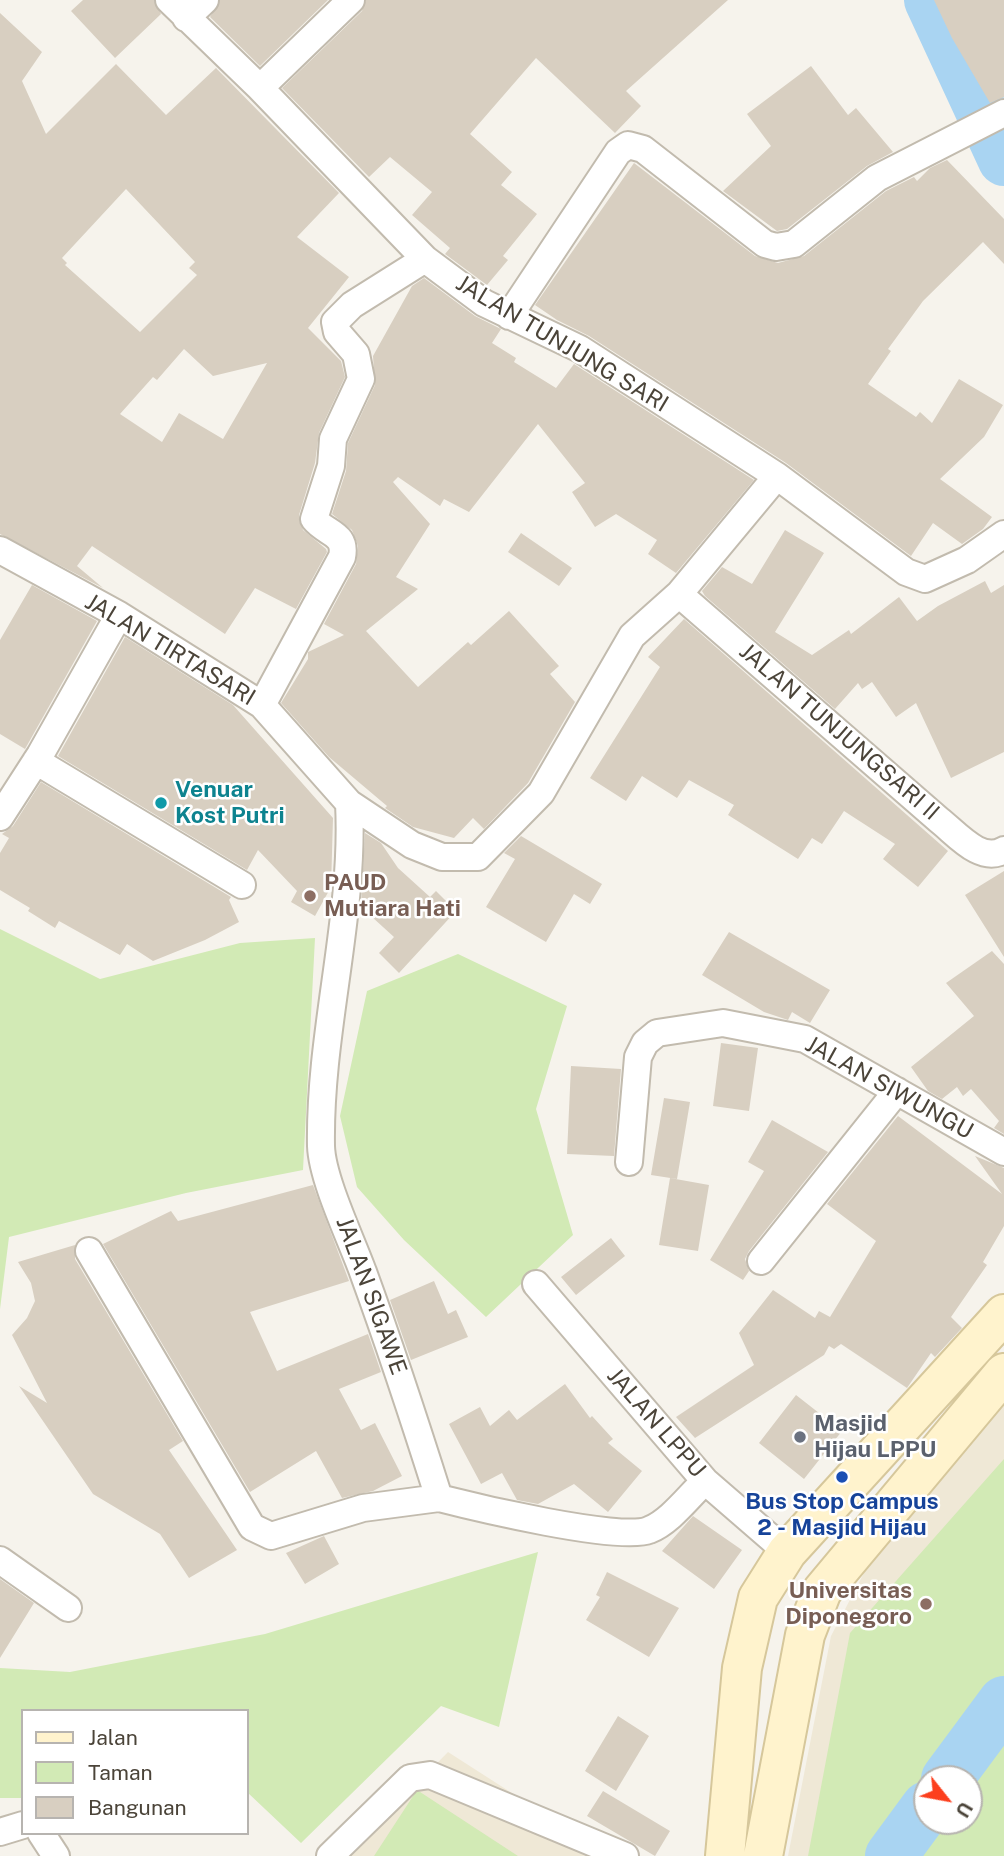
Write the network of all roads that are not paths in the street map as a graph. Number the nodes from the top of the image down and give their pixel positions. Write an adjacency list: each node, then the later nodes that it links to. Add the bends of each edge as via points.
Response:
1 (351, 0): 3 (street)
2 (187, 6): 3 (street, JALAN TUNJUNG SARI)
3 (260, 88): 5 (street, JALAN TUNJUNG SARI)
4 (998, 116): 6 (street, via 877,178 794,244 776,247 765,244 643,149 628,145 618,152)
5 (425, 259): 6 (street, JALAN TUNJUNG SARI); 12 (street, via 352,305 335,322 337,332 356,354 360,379 333,439 331,466 314,519 340,537 345,547)
6 (509, 316): 7 (street, JALAN TUNJUNG SARI, via 580,349)
7 (777, 477): 8 (street, JALAN TUNJUNG SARI, via 906,572 925,579 967,560); 10 (street, JALAN TIRTASARI)
8 (1004, 534)
9 (0, 550): 11 (street, JALAN TIRTASARI)
10 (679, 594): 14 (street, JALAN TIRTASARI, via 632,636 541,793 478,858 442,857 412,845); 16 (street, JALAN TUNJUNGSARI II, via 982,854)
11 (119, 615): 12 (street, JALAN TIRTASARI); 13 (street)
12 (262, 705): 14 (street, JALAN TIRTASARI)
13 (36, 761): 15 (street); 17 (street)
14 (349, 803): 27 (street, JALAN SIGAWE, via 351,847 329,1010 321,1149)
15 (0, 817)
16 (1004, 850)
17 (242, 885)
18 (897, 1091): 19 (street, JALAN SIWUNGU); 20 (street, JALAN SIWUNGU, via 805,1039 723,1023 657,1033 645,1042 638,1058); 22 (street)
19 (1004, 1152)
20 (629, 1162)
21 (89, 1251): 27 (street, via 252,1527 260,1533 271,1536 363,1508)
22 (761, 1261)
23 (536, 1284): 26 (street, JALAN LPPU)
24 (1004, 1314): 28 (street)
25 (1004, 1373): 30 (street)
26 (705, 1481): 27 (street, via 657,1526 636,1533 505,1515); 28 (street, JALAN LPPU)
27 (439, 1498)
28 (786, 1552): 30 (street); 36 (street, via 758,1598 741,1668)
29 (0, 1560): 31 (street)
30 (822, 1591): 37 (street, via 805,1635)
31 (68, 1608)
32 (21, 1826): 33 (street)
33 (0, 1832)
34 (330, 1856): 35 (street, via 410,1778 430,1775)
35 (625, 1856)
36 (725, 1856)
37 (763, 1856)

